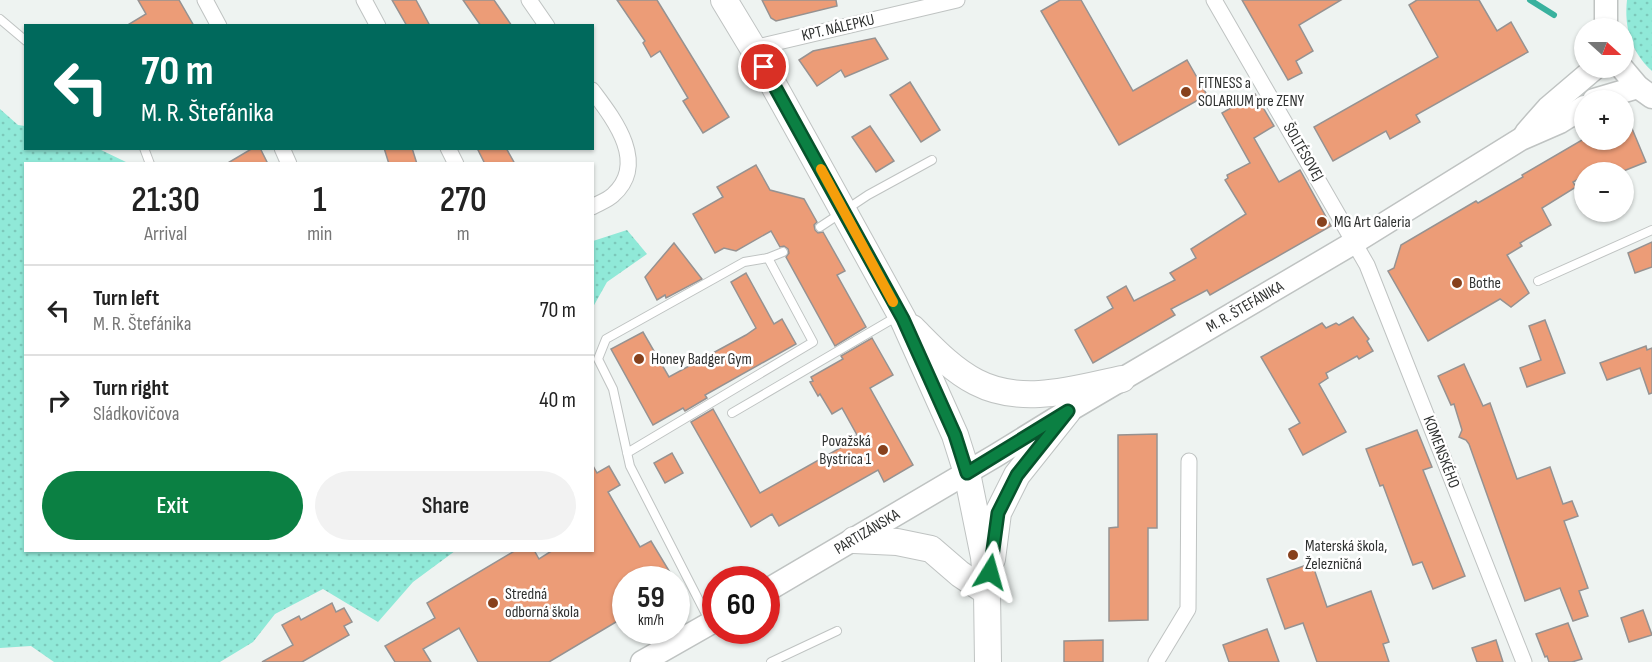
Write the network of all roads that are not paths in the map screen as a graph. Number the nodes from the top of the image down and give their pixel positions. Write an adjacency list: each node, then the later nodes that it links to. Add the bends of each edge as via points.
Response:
1 (205, 0): 8 (street)
2 (364, 0): 9 (street)
3 (529, 0): 10 (street)
4 (724, 0): 12 (main road)
5 (957, 0): 12 (street, KPT. NÁLEPKU)
6 (1214, 0): 24 (street, ŠOLTÉSOVEJ)
7 (0, 19): 11 (lane)
8 (218, 24)
9 (377, 24)
10 (546, 24)
11 (24, 39)
12 (753, 48): 21 (main road)
13 (1583, 78): 18 (main road, M. R. ŠTEFÁNIKA, via 1548,108)
14 (1632, 78): 15 (main road)
15 (1645, 92)
16 (594, 93): 20 (street, via 617,124 628,157 622,183 613,195)
17 (1574, 113): 18 (main road, M. R. ŠTEFÁNIKA)
18 (1521, 139): 24 (main road, M. R. ŠTEFÁNIKA)
19 (932, 160): 21 (lane)
20 (594, 206)
21 (844, 211): 22 (lane); 28 (main road)
22 (820, 227)
23 (1652, 230): 27 (lane)
24 (1356, 242): 29 (main road, M. R. ŠTEFÁNIKA); 45 (street, KOMENSKÉHO)
25 (783, 252): 26 (lane)
26 (768, 258): 32 (lane, via 744,262 606,339 598,359 613,389); 32 (lane, via 813,342)
27 (1538, 280)
28 (901, 317): 29 (main road, via 946,361 993,390 1041,394); 31 (lane); 34 (main road, via 955,435)
29 (1122, 379): 30 (main road, M. R. ŠTEFÁNIKA)
30 (1068, 411): 34 (main road, M. R. ŠTEFÁNIKA); 37 (main road, via 1017,475 998,513)
31 (732, 413)
32 (627, 453): 38 (lane, via 630,466)
33 (1189, 461): 44 (street, via 1188,609)
34 (967, 473): 35 (main road, PARTIZÁNSKA); 37 (main road)
35 (855, 540): 36 (main road, PARTIZÁNSKA); 37 (main road, via 931,549)
36 (780, 583)
37 (987, 592): 43 (main road)
38 (702, 601)
39 (702, 628): 41 (main road)
40 (837, 631): 42 (lane)
41 (642, 662)
42 (771, 662)
43 (988, 662)
44 (1156, 662)
45 (1524, 662)

